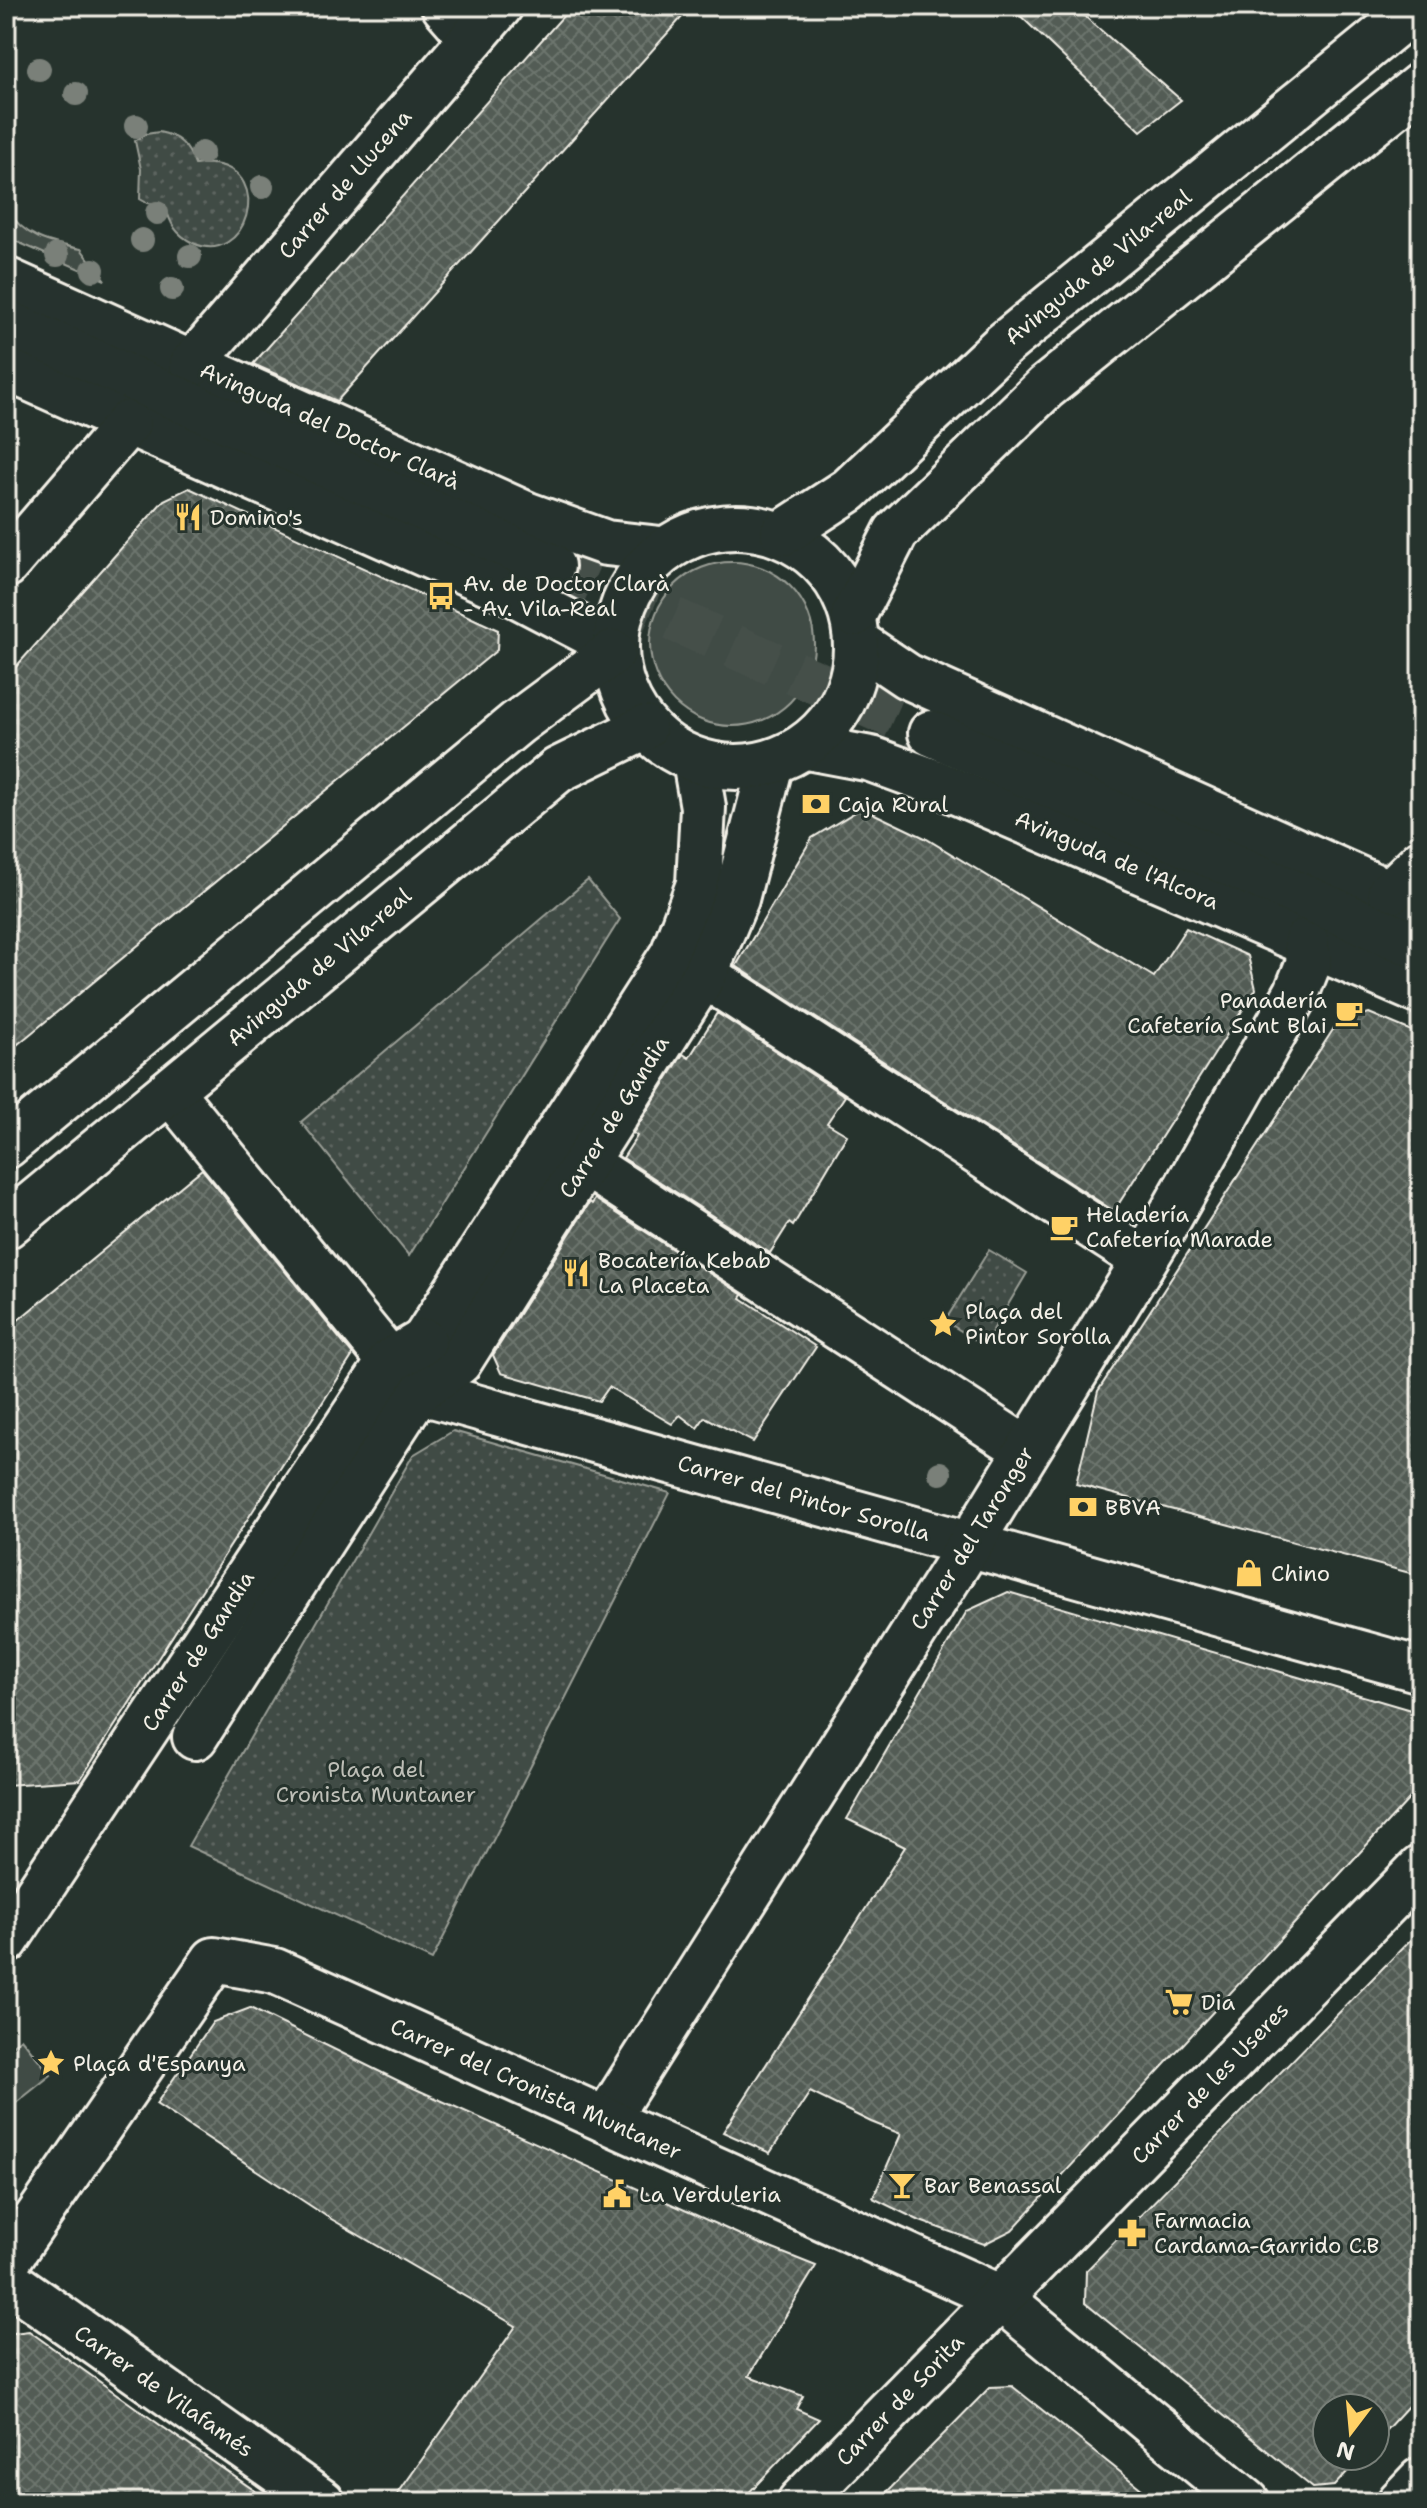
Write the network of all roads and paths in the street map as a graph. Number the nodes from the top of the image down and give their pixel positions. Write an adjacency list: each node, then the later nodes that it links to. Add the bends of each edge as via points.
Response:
1 (1418, 6): 9 (street, Avinguda de Vila-real, via 1003,345 849,490)
2 (472, 17): 6 (street, Carrer de Llucena)
3 (1421, 85): 13 (street, via 1045,388 896,532)
4 (6, 280): 6 (street, Avinguda del Doctor Clarà)
5 (6, 322): 12 (street, Avinguda del Doctor Clarà)
6 (192, 364): 10 (street, Avinguda del Doctor Clarà, via 528,515 606,543)
7 (6, 368): 8 (street)
8 (128, 423): 11 (street); 14 (street, via 517,595)
9 (783, 533): 10 (street, via 720,525); 13 (street, via 828,566)
10 (661, 549): 14 (street, via 626,591)
11 (6, 565)
12 (552, 566)
13 (856, 629): 17 (street, via 845,701); 20 (street, via 907,676)
14 (613, 648): 15 (street); 26 (street)
15 (644, 728): 18 (street); 25 (street, Avinguda de Vila-real, via 558,770)
16 (931, 733): 22 (street, Avinguda de l'Alcora)
17 (789, 755): 18 (street, via 733,769); 21 (street, Avinguda de l'Alcora, via 871,759); 23 (street, Carrer de Gandia)
18 (695, 761): 30 (street, Carrer de Gandia, via 703,807 699,884 673,954)
19 (1421, 862): 20 (street)
20 (1405, 900)
21 (1306, 941): 24 (street, Avinguda de l'Alcora); 29 (street, Carrer del Taronger, via 1309,962 1297,992)
22 (1421, 948)
23 (704, 975): 27 (street, Carrer de Gandia); 29 (street)
24 (1421, 992)
25 (170, 1091): 28 (street, Avinguda de Vila-real); 30 (street)
26 (6, 1146)
27 (585, 1163): 30 (street, Carrer de Gandia, via 459,1362); 31 (street)
28 (6, 1226)
29 (1144, 1260): 31 (street, Carrer del Taronger)
30 (411, 1364): 32 (street, Carrer del Pintor Sorolla); 34 (street); 36 (street, Carrer de Gandia, via 154,1718)
31 (1027, 1450): 32 (street, Carrer del Taronger)
32 (970, 1544): 33 (street, Carrer del Pintor Sorolla); 37 (street, Carrer del Taronger)
33 (1421, 1670)
34 (195, 1737)
35 (1421, 1868): 40 (street, Carrer de les Useres)
36 (6, 1941)
37 (606, 2120): 38 (street, Carrer del Cronista Muntaner, via 275,1971 214,1960); 40 (street, Carrer del Cronista Muntaner)
38 (6, 2263)
39 (6, 2279): 42 (street, Carrer de Vilafamés)
40 (999, 2297): 43 (street, Carrer de Sorita); 44 (street, Carrer del Cronista Muntaner)
41 (1421, 2480): 45 (street)
42 (322, 2502)
43 (800, 2502)
44 (1247, 2502)
45 (1400, 2502)

